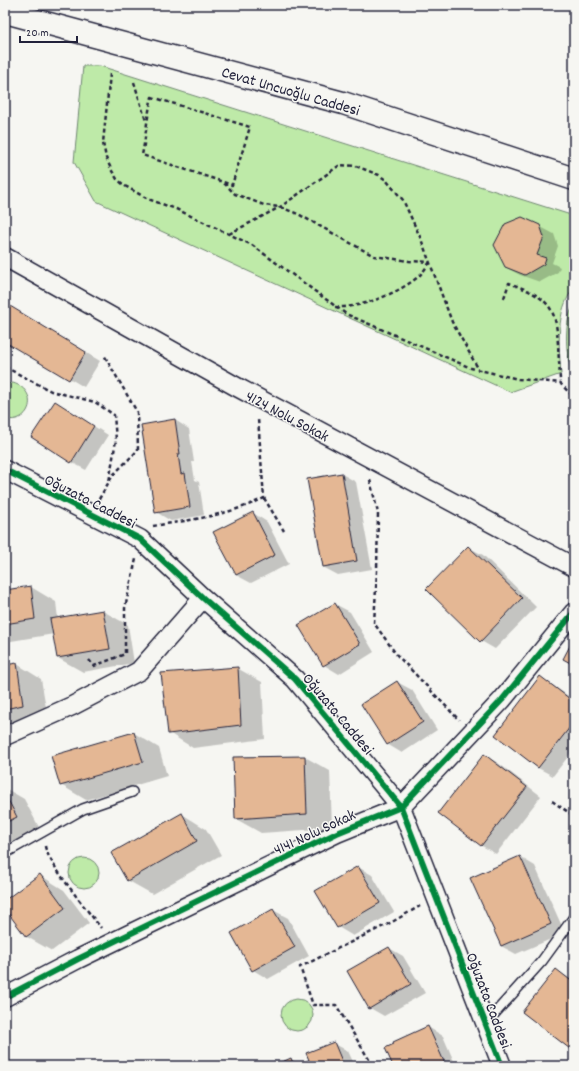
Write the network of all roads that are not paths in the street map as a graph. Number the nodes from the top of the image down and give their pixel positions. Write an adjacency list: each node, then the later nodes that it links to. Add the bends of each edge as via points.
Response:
1 (5, 12): 2 (street, Cevat Uncuoğlu Caddesi, via 344,104)
2 (574, 179)
3 (5, 257): 5 (street, 4124 Nolu Sokak, via 256,398)
4 (5, 470): 6 (street, Oğuzata Caddesi, via 140,539)
5 (574, 567)
6 (202, 598): 8 (street, via 139,671 72,706); 10 (street, Oğuzata Caddesi, via 295,679)
7 (574, 612): 10 (street, 4141 Nolu Sokak, via 502,700)
8 (5, 736)
9 (132, 792): 11 (lane, via 84,809)
10 (401, 807): 13 (street, 4141 Nolu Sokak, via 337,833 78,958); 14 (street, Oğuzata Caddesi)
11 (5, 853)
12 (574, 917): 14 (lane, via 542,961)
13 (5, 997)
14 (486, 1023): 15 (street, Oğuzata Caddesi)
15 (502, 1066)

